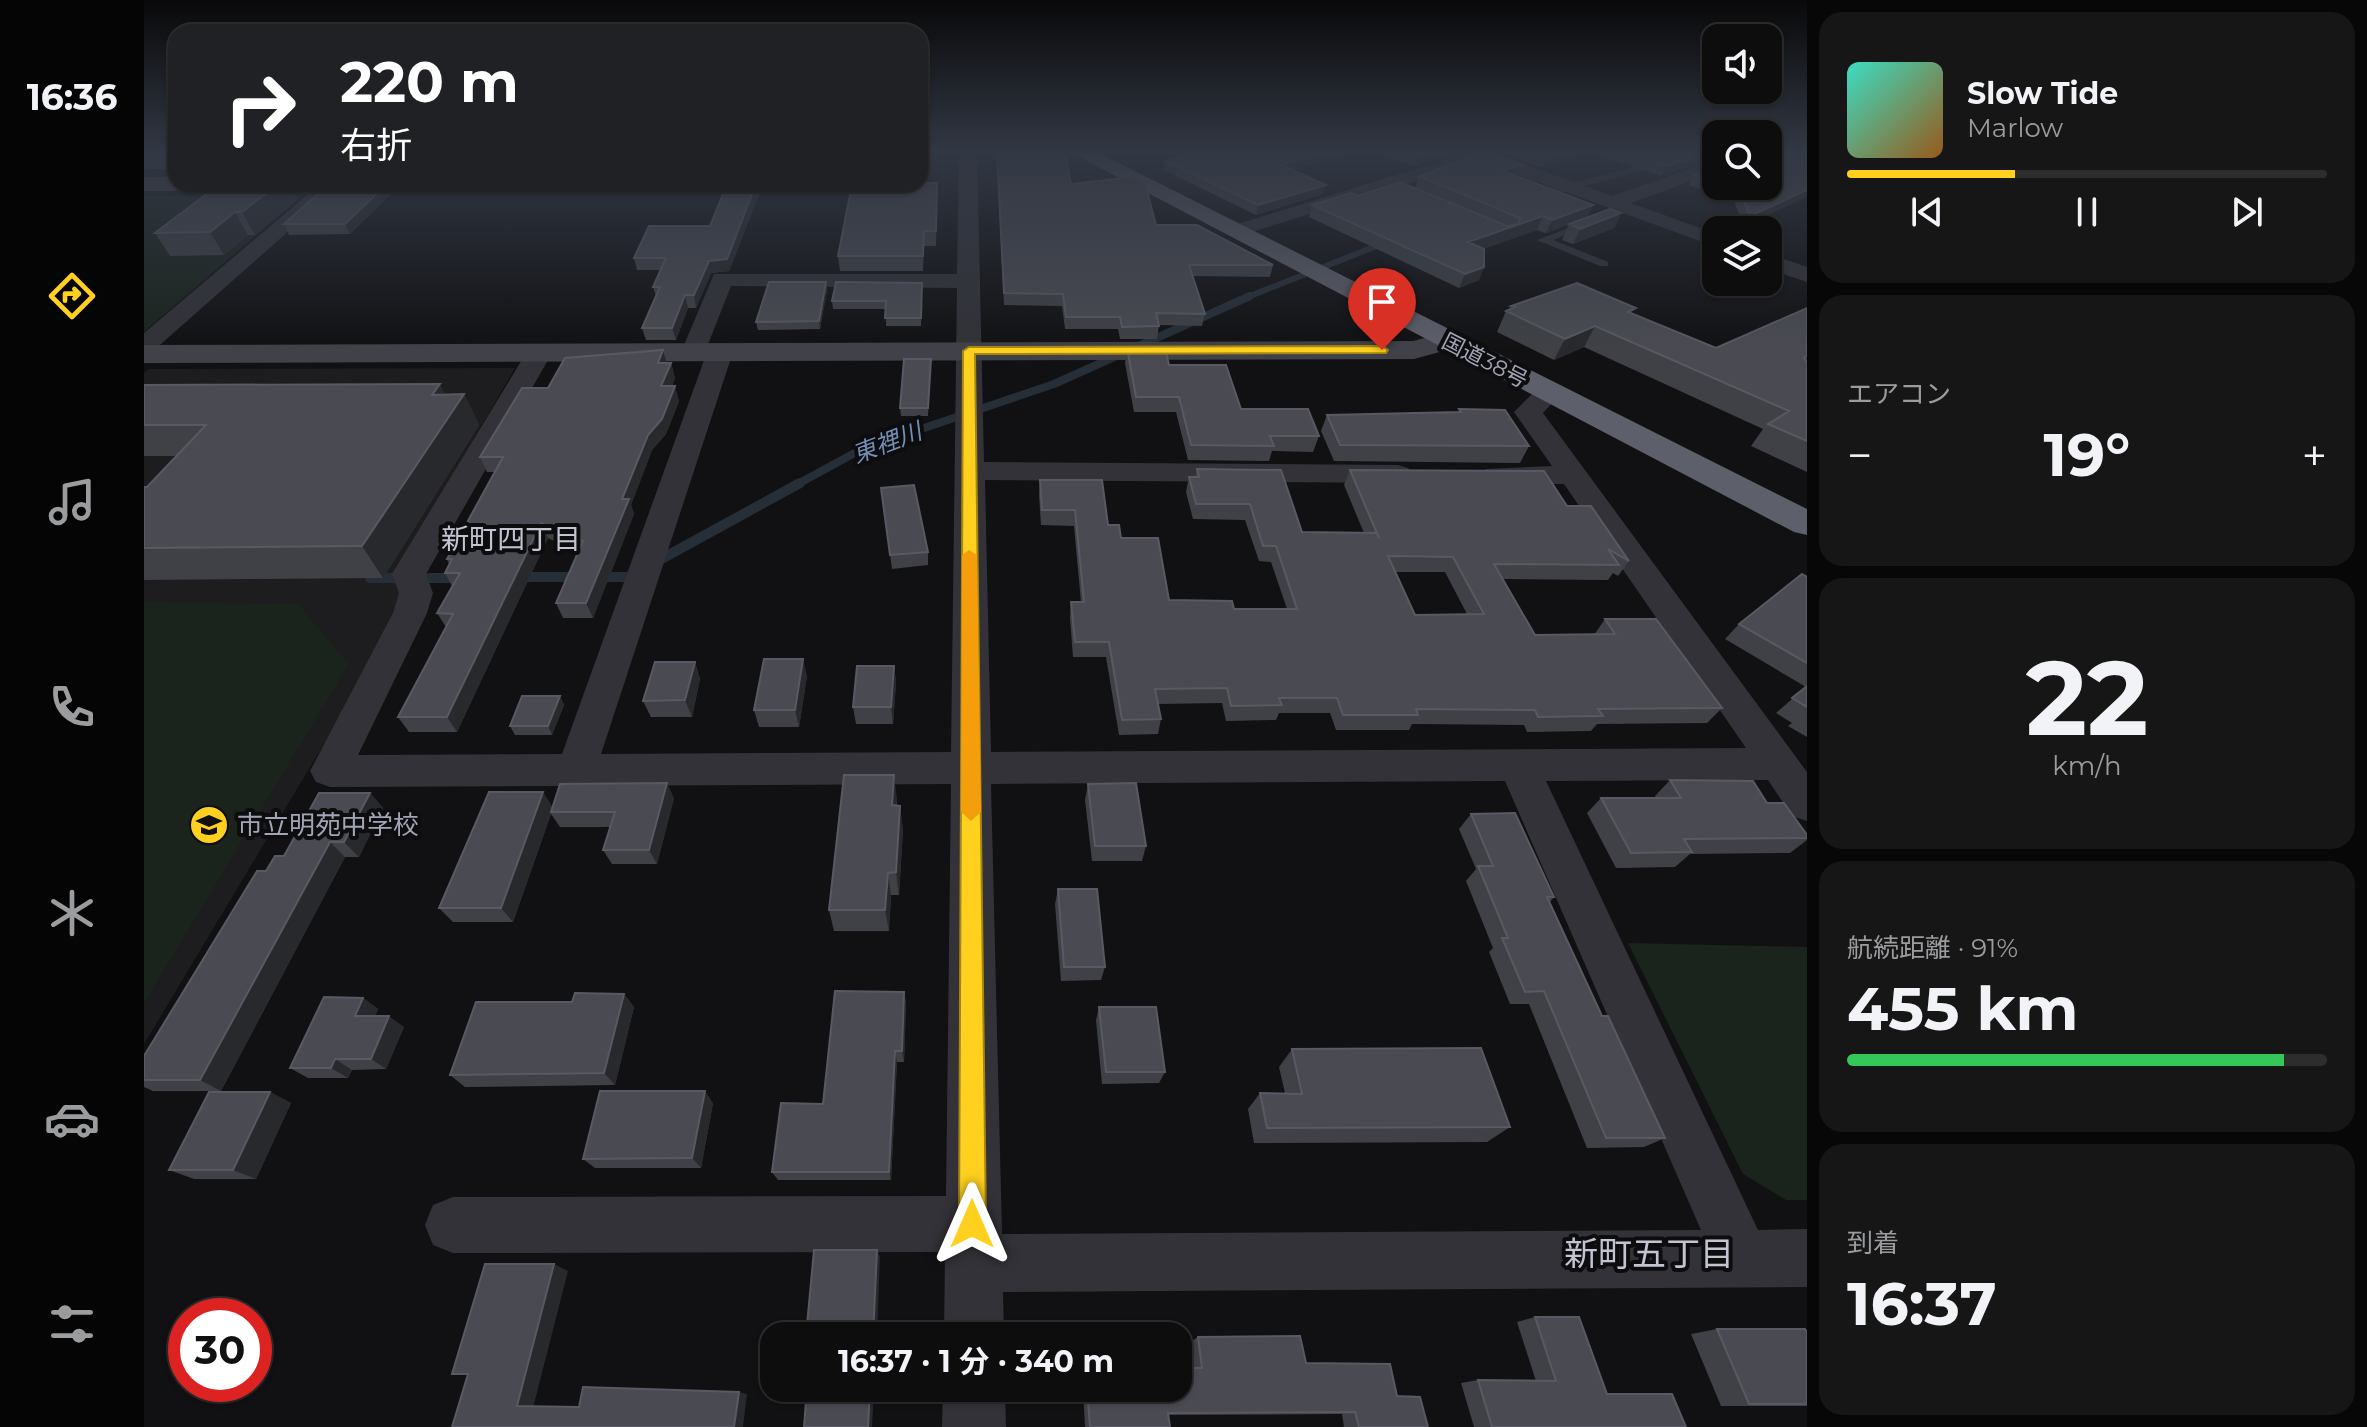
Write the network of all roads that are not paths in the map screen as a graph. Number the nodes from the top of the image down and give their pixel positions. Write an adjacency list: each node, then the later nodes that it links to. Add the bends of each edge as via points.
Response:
1 (293, 218): 14 (street)
2 (967, 218): 12 (street)
3 (1209, 218): 7 (highway, 国道38号)
4 (1283, 218): 7 (street)
5 (1594, 218): 9 (lane, via 1543,240)
6 (1652, 218): 8 (street)
7 (1235, 231): 13 (highway, 国道38号)
8 (1702, 236)
9 (1604, 264)
10 (1782, 266): 11 (street)
11 (1807, 275)
12 (967, 281): 15 (street); 16 (street, via 722,279)
13 (1448, 341): 15 (street, via 1414,350); 19 (highway, 国道38号)
14 (144, 346)
15 (969, 351): 16 (street); 20 (street)
16 (707, 352): 17 (street); 27 (street)
17 (539, 353): 18 (street); 27 (street, via 409,574 416,593 410,613 330,771)
18 (144, 354)
19 (1549, 392): 23 (street, via 1528,412); 24 (highway, 国道38号)
20 (969, 471): 21 (street); 28 (street)
21 (1427, 474)
22 (1474, 474): 23 (street)
23 (1569, 475): 25 (street)
24 (1807, 524)
25 (1776, 764): 26 (street); 29 (street)
26 (1518, 765): 28 (street); 32 (street)
27 (576, 770): 28 (street)
28 (970, 770): 31 (street)
29 (1807, 804)
30 (453, 1225): 31 (street)
31 (973, 1244): 32 (street); 34 (street)
32 (1742, 1258): 33 (street)
33 (1807, 1258)
34 (974, 1322)
35 (974, 1402): 36 (street)
36 (974, 1427)

